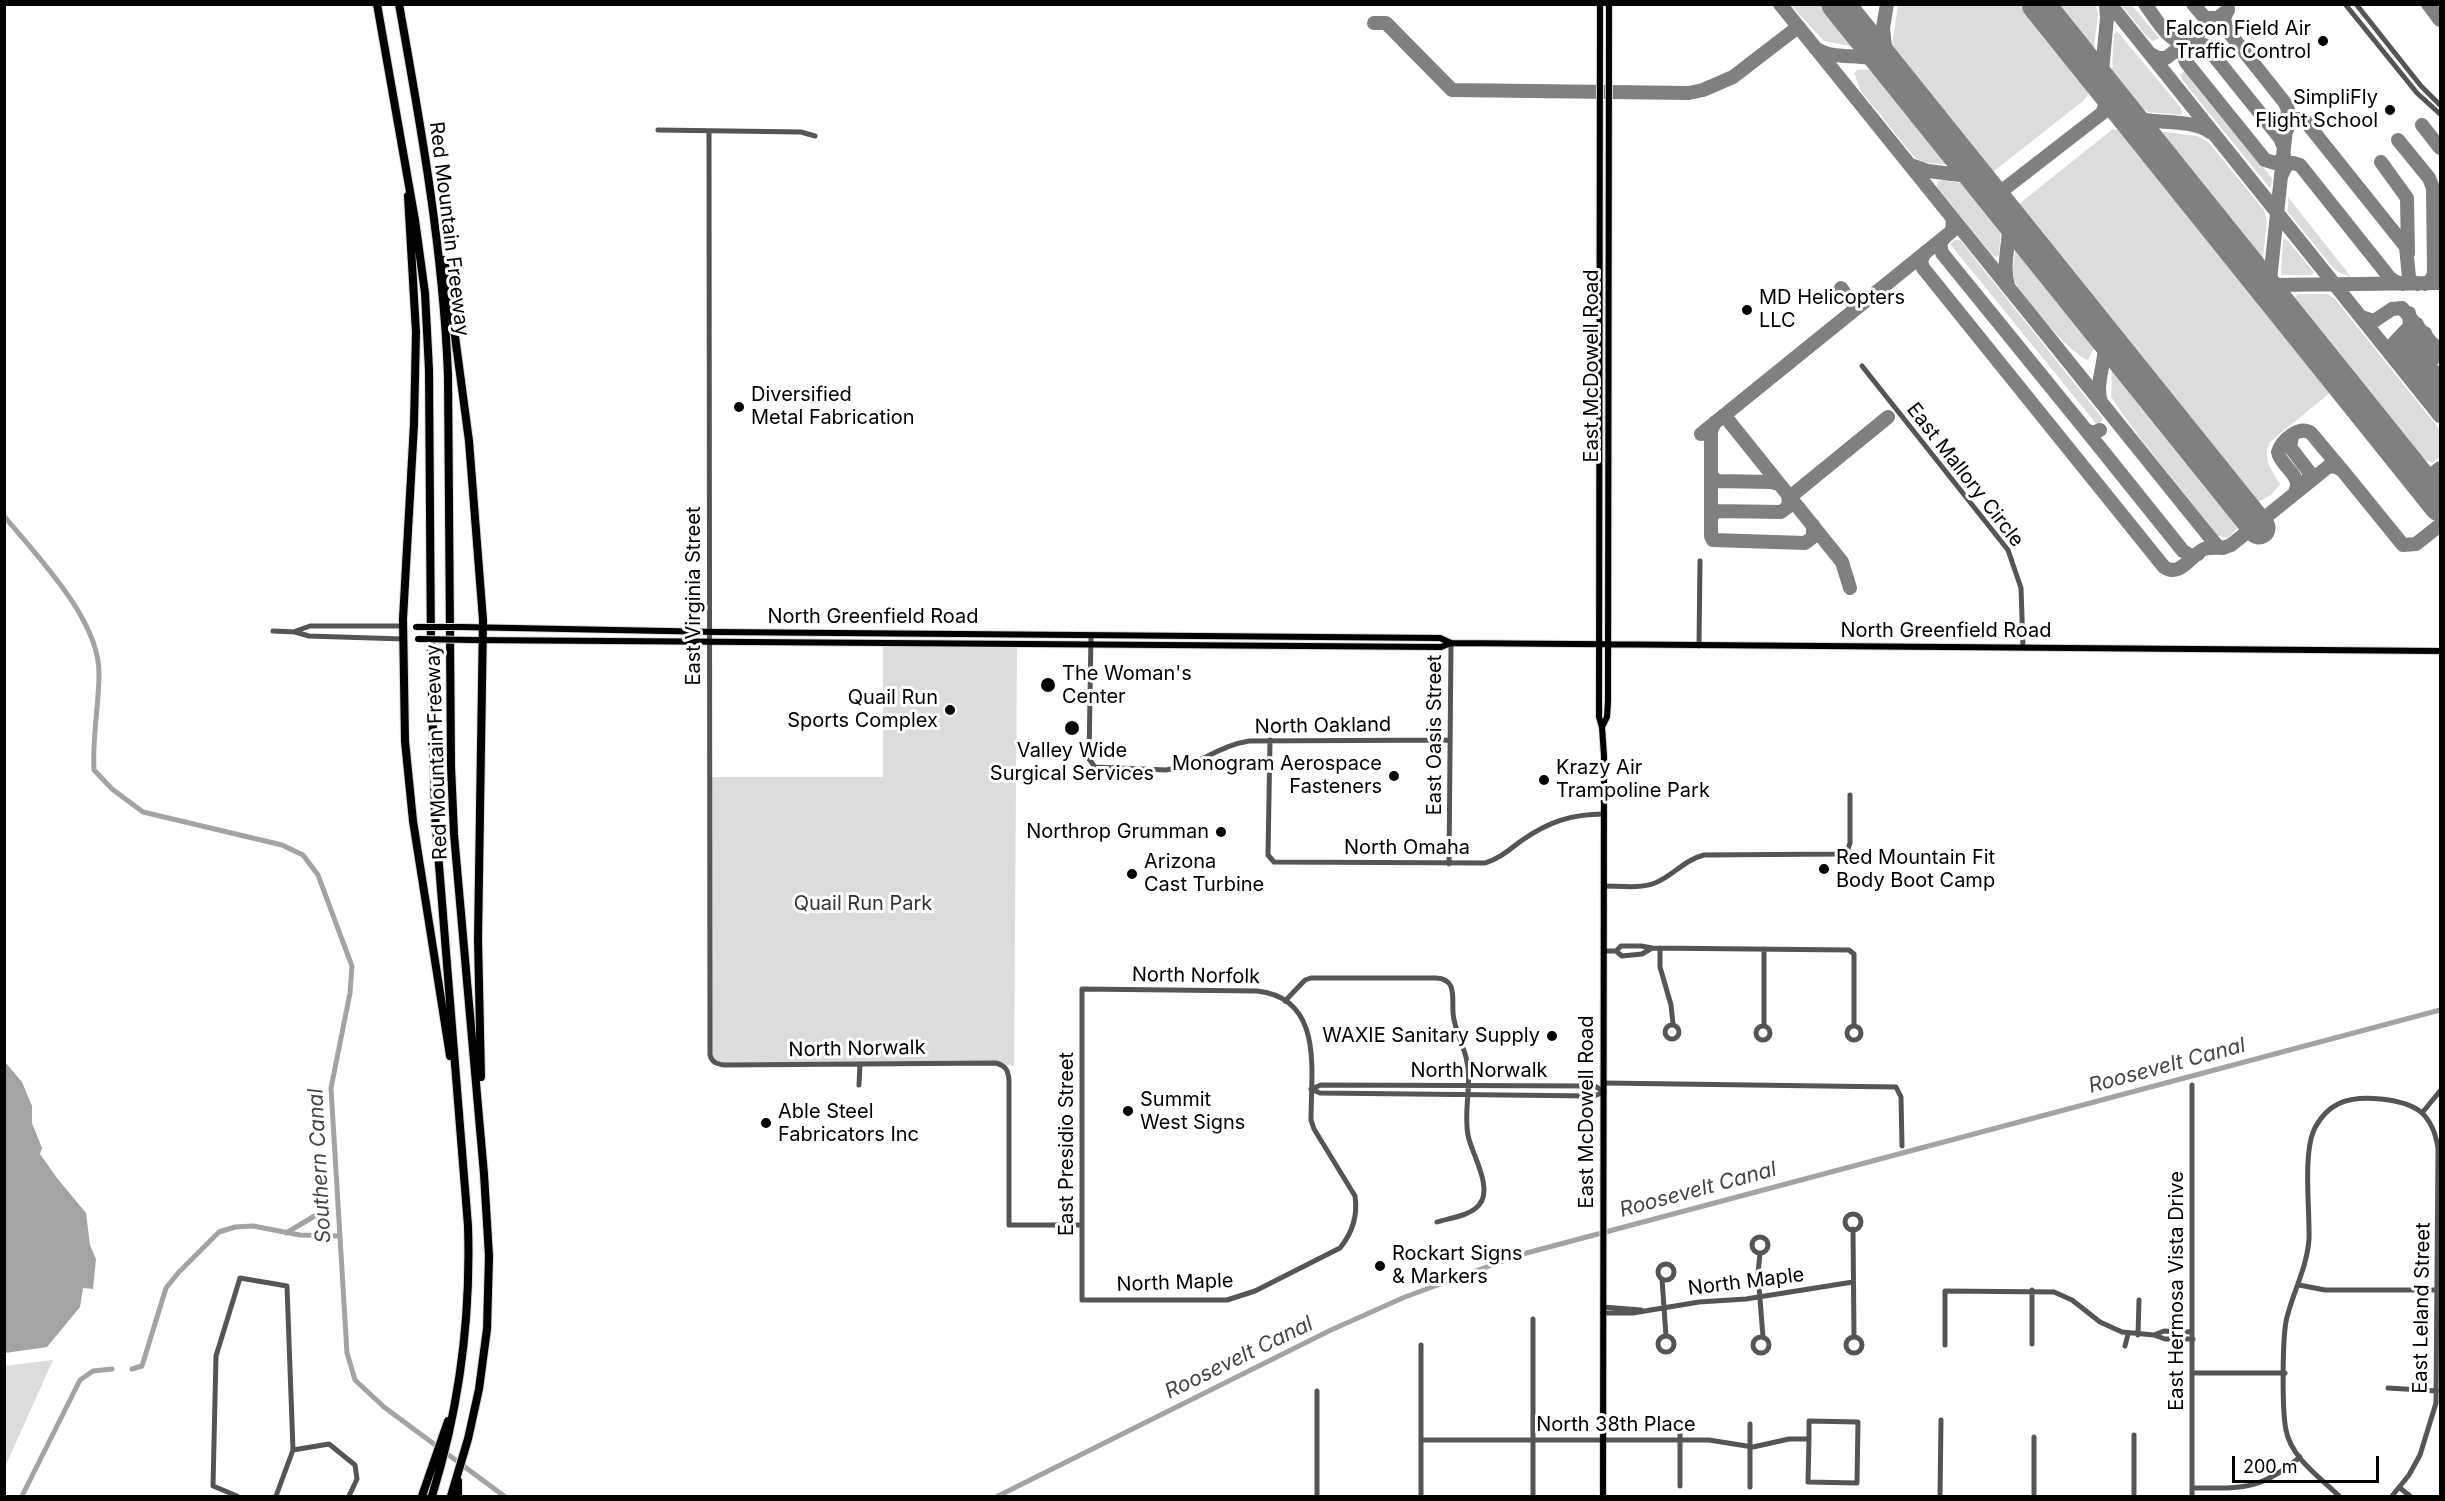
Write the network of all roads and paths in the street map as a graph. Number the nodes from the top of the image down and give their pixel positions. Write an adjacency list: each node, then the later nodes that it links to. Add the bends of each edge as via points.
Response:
1 (377, 4): 14 (highway, Red Mountain Freeway)
2 (399, 4): 8 (highway, Red Mountain Freeway)
3 (404, 4): 8 (highway)
4 (1600, 4): 17 (main road, East McDowell Road)
5 (1609, 4): 18 (main road, East McDowell Road)
6 (2345, 4): 10 (street, via 2417,93)
7 (2356, 4): 9 (street)
8 (408, 54): 15 (highway, Red Mountain Freeway)
9 (2440, 105)
10 (2440, 114)
11 (658, 130): 12 (street)
12 (709, 131): 13 (street, via 801,132); 24 (street, East Virginia Street)
13 (815, 136)
14 (408, 180): 20 (highway, via 416,352); 58 (highway, Red Mountain Freeway, via 425,292 434,780)
15 (439, 249): 21 (highway, via 446,269 469,441); 69 (highway, Red Mountain Freeway, via 448,375 451,765)
16 (1862, 366): 36 (street, East Mallory Circle, via 2008,550 2021,588)
17 (1600, 420): 18 (main road); 33 (main road, East McDowell Road)
18 (1608, 421): 34 (main road, East McDowell Road)
19 (1700, 561): 35 (street)
20 (404, 626): 21 (main road, North Greenfield Road, bridge); 23 (street, North Greenfield Road, via 310,626); 27 (highway)
21 (483, 627): 24 (main road, North Greenfield Road); 28 (highway)
22 (273, 631): 23 (street, North Greenfield Road)
23 (295, 632): 27 (street, North Greenfield Road, via 309,636)
24 (709, 632): 25 (main road, North Greenfield Road); 29 (street, East Virginia Street)
25 (1091, 635): 26 (main road, North Greenfield Road); 31 (street)
26 (1275, 638): 30 (main road, North Greenfield Road, via 1440,638); 32 (main road, via 1234,641)
27 (403, 639): 28 (main road, North Greenfield Road, bridge); 58 (highway, via 409,792)
28 (483, 640): 29 (main road, North Greenfield Road); 69 (highway, via 478,1003)
29 (709, 641): 31 (main road, North Greenfield Road); 55 (street, East Virginia Street)
30 (1451, 643): 32 (main road, North Greenfield Road, via 1441,647); 33 (main road, North Greenfield Road); 40 (street, East Oasis Street)
31 (1091, 644): 32 (main road, North Greenfield Road); 39 (street, North Oakland, via 1089,759 1095,767 1166,771 1201,761 1235,743)
32 (1228, 645)
33 (1600, 645): 34 (main road, North Greenfield Road); 38 (main road, East McDowell Road)
34 (1608, 645): 35 (main road, North Greenfield Road); 38 (main road, East McDowell Road, via 1607,717)
35 (1700, 646): 36 (main road, North Greenfield Road)
36 (2023, 648): 37 (main road, North Greenfield Road)
37 (2440, 651)
38 (1602, 727): 42 (main road, East McDowell Road)
39 (1270, 740): 40 (street, North Oakland); 43 (street, North Omaha, via 1270,858 1274,862)
40 (1450, 740): 43 (street, East Oasis Street)
41 (1850, 795): 44 (street, via 1847,852 1704,855 1656,883)
42 (1604, 814): 43 (street, North Omaha, via 1554,820 1491,861); 44 (main road, East McDowell Road)
43 (1449, 864)
44 (1604, 886): 48 (main road, East McDowell Road)
45 (1652, 948): 46 (street); 49 (street, via 1621,946); 49 (street, via 1628,956)
46 (1660, 948): 47 (street); 52 (street, via 1660,968 1671,1005)
47 (1764, 949): 53 (street); 54 (street, via 1850,950 1854,954)
48 (1604, 951): 49 (street); 57 (main road, East McDowell Road)
49 (1616, 951)
50 (1082, 989): 51 (street, North Norfolk, via 1257,991); 71 (street, East Presidio Street)
51 (1285, 1000): 62 (street, via 1302,1018 1310,1036); 63 (street, North Norfolk, via 1311,978 1443,978 1453,987 1454,1017 1466,1056)
52 (1672, 1024)
53 (1764, 1025)
54 (1854, 1026)
55 (711, 1060): 56 (street, North Norwalk, via 725,1065)
56 (860, 1064): 59 (street); 71 (street, North Norwalk, via 1004,1066 1009,1080 1009,1226)
57 (1604, 1083): 65 (main road, East McDowell Road); 68 (street, via 1896,1087)
58 (457, 1084): 120 (highway, Red Mountain Freeway, via 469,1273 454,1406)
59 (859, 1085)
60 (1381, 1085): 62 (street, North Norwalk, via 1321,1084); 63 (street, North Norwalk); 66 (street)
61 (2192, 1085): 85 (street, East Hermosa Vista Drive)
62 (1311, 1089): 66 (street, North Norwalk, via 1320,1093); 80 (street, North Maple, via 1314,1128 1355,1196 1356,1216 1345,1242 1332,1253 1240,1298)
63 (1468, 1090): 65 (street, North Norwalk, via 1594,1096); 65 (street, North Norwalk, via 1594,1086); 66 (street, North Norwalk); 70 (street, via 1468,1137 1483,1178 1483,1194 1480,1204 1470,1212)
64 (2440, 1091): 67 (street)
65 (1604, 1092): 83 (main road, East McDowell Road)
66 (1381, 1094)
67 (2422, 1113): 76 (street, via 2398,1101 2359,1100 2340,1103 2318,1123 2309,1145 2309,1238); 78 (street, East Leland Street, via 2438,1148)
68 (1902, 1146)
69 (484, 1174): 115 (highway, Red Mountain Freeway, via 489,1256 487,1329 479,1389)
70 (1437, 1222)
71 (1082, 1226): 80 (street, East Presidio Street)
72 (1853, 1230): 75 (street)
73 (1760, 1253): 79 (street)
74 (1662, 1279): 82 (street)
75 (1853, 1282): 79 (street, North Maple); 91 (street)
76 (2299, 1285): 78 (street, via 2325,1290); 98 (street, via 2286,1320)
77 (2032, 1290): 86 (street, via 2064,1296 2100,1322); 93 (street); 95 (street, via 1946,1290)
78 (2439, 1290): 101 (street, East Leland Street)
79 (1761, 1297): 82 (street, North Maple); 90 (street)
80 (1082, 1300)
81 (2139, 1300): 87 (street)
82 (1663, 1307): 83 (street, North Maple, via 1633,1313); 89 (street)
83 (1603, 1310): 110 (main road, East McDowell Road)
84 (1533, 1319): 109 (street)
85 (2192, 1332): 88 (street, via 2164,1331); 92 (street, East Hermosa Vista Drive)
86 (2128, 1334): 87 (street); 96 (street)
87 (2138, 1335): 88 (street)
88 (2154, 1335): 92 (street)
89 (1666, 1336)
90 (1762, 1337)
91 (1854, 1337)
92 (2193, 1339): 97 (street, East Hermosa Vista Drive)
93 (2032, 1344)
94 (1421, 1345): 108 (street)
95 (1945, 1345)
96 (2125, 1346)
97 (2193, 1373): 98 (street); 118 (street, East Hermosa Vista Drive)
98 (2285, 1373): 114 (street, via 2286,1430)
99 (2388, 1388): 101 (street)
100 (1317, 1391): 126 (street)
101 (2437, 1391): 119 (street, East Leland Street, via 2434,1415 2420,1455)
102 (1941, 1420): 130 (street)
103 (1680, 1422): 111 (street)
104 (1750, 1424): 112 (street)
105 (2134, 1436): 132 (street)
106 (2034, 1437): 131 (street)
107 (1809, 1439): 107 (street, via 1809,1421 1858,1422 1857,1483 1808,1482); 112 (street, North 38th Place, via 1790,1438)
108 (1421, 1440): 109 (street, North 38th Place); 127 (street)
109 (1533, 1440): 110 (street, North 38th Place); 128 (street)
110 (1603, 1440): 111 (street, North 38th Place); 129 (main road, East McDowell Road)
111 (1680, 1440): 112 (street, North 38th Place); 116 (street)
112 (1750, 1447): 117 (street)
113 (293, 1450): 121 (street, via 287,1286 240,1278 216,1356 213,1486); 122 (street); 123 (street, via 329,1444 355,1465 357,1479)
114 (2300, 1457): 118 (street, via 2261,1484); 134 (street)
115 (458, 1477): 124 (highway, Red Mountain Freeway); 125 (highway)
116 (1680, 1486)
117 (1750, 1487)
118 (2192, 1488): 133 (street, East Hermosa Vista Drive)
119 (2400, 1488): 135 (street, East Leland Street); 136 (street)
120 (428, 1494)
121 (237, 1497)
122 (276, 1497)
123 (349, 1497)
124 (451, 1497)
125 (458, 1497)
126 (1317, 1497)
127 (1421, 1497)
128 (1533, 1497)
129 (1603, 1497)
130 (1940, 1497)
131 (2034, 1497)
132 (2134, 1497)
133 (2192, 1497)
134 (2339, 1497)
135 (2392, 1497)
136 (2410, 1497)

